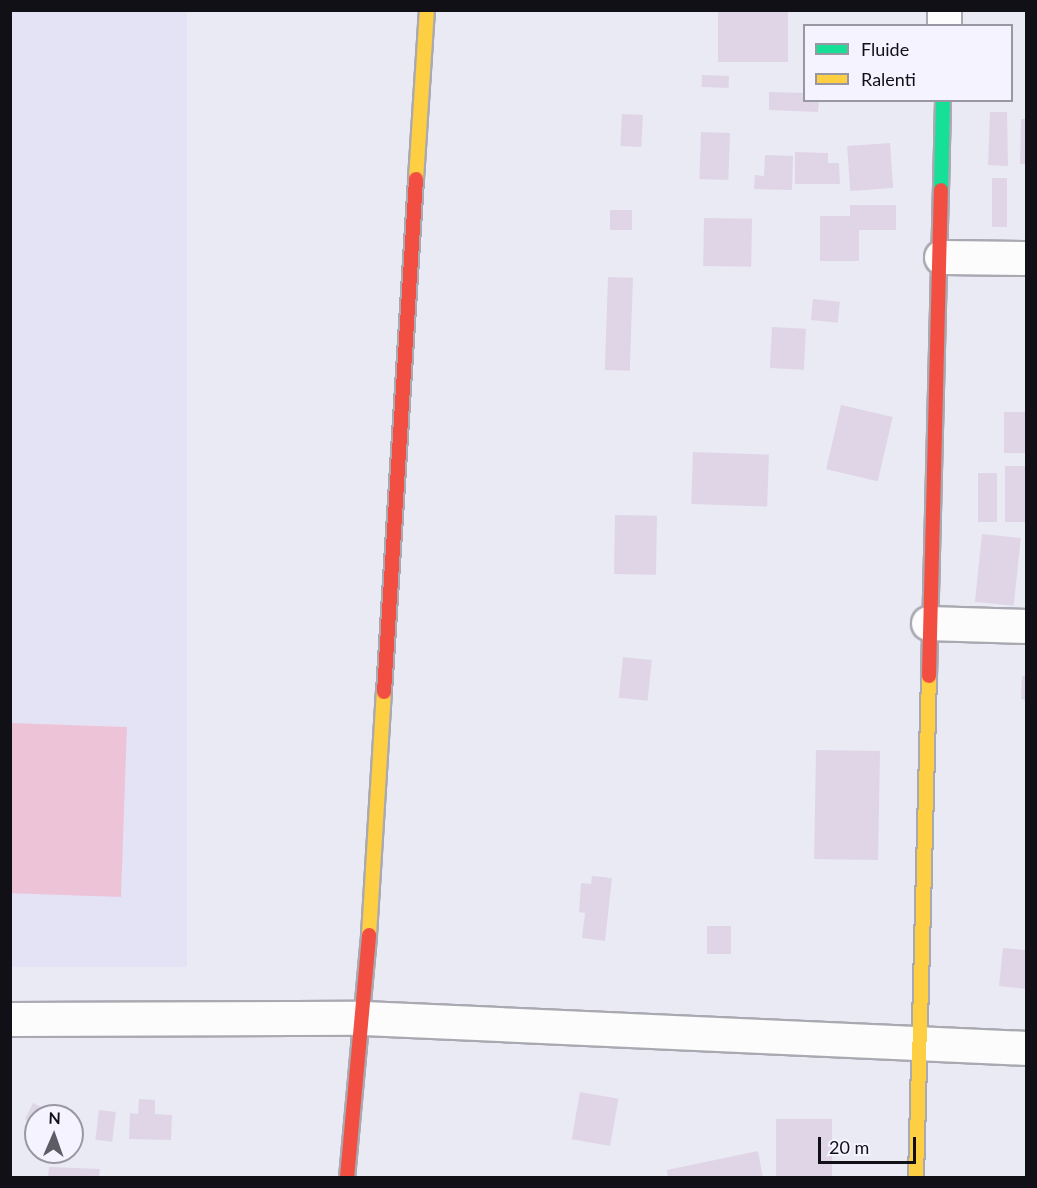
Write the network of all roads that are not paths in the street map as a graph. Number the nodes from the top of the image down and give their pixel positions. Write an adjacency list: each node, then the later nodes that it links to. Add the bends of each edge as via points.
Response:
1 (427, 10): 7 (street)
2 (943, 102): 3 (street)
3 (941, 257): 4 (street); 5 (street)
4 (1026, 258)
5 (928, 623): 6 (street); 9 (street)
6 (1026, 626)
7 (364, 1018): 8 (street); 9 (street); 11 (street)
8 (10, 1019)
9 (918, 1045): 10 (street); 12 (street)
10 (1026, 1048)
11 (347, 1178)
12 (916, 1178)

